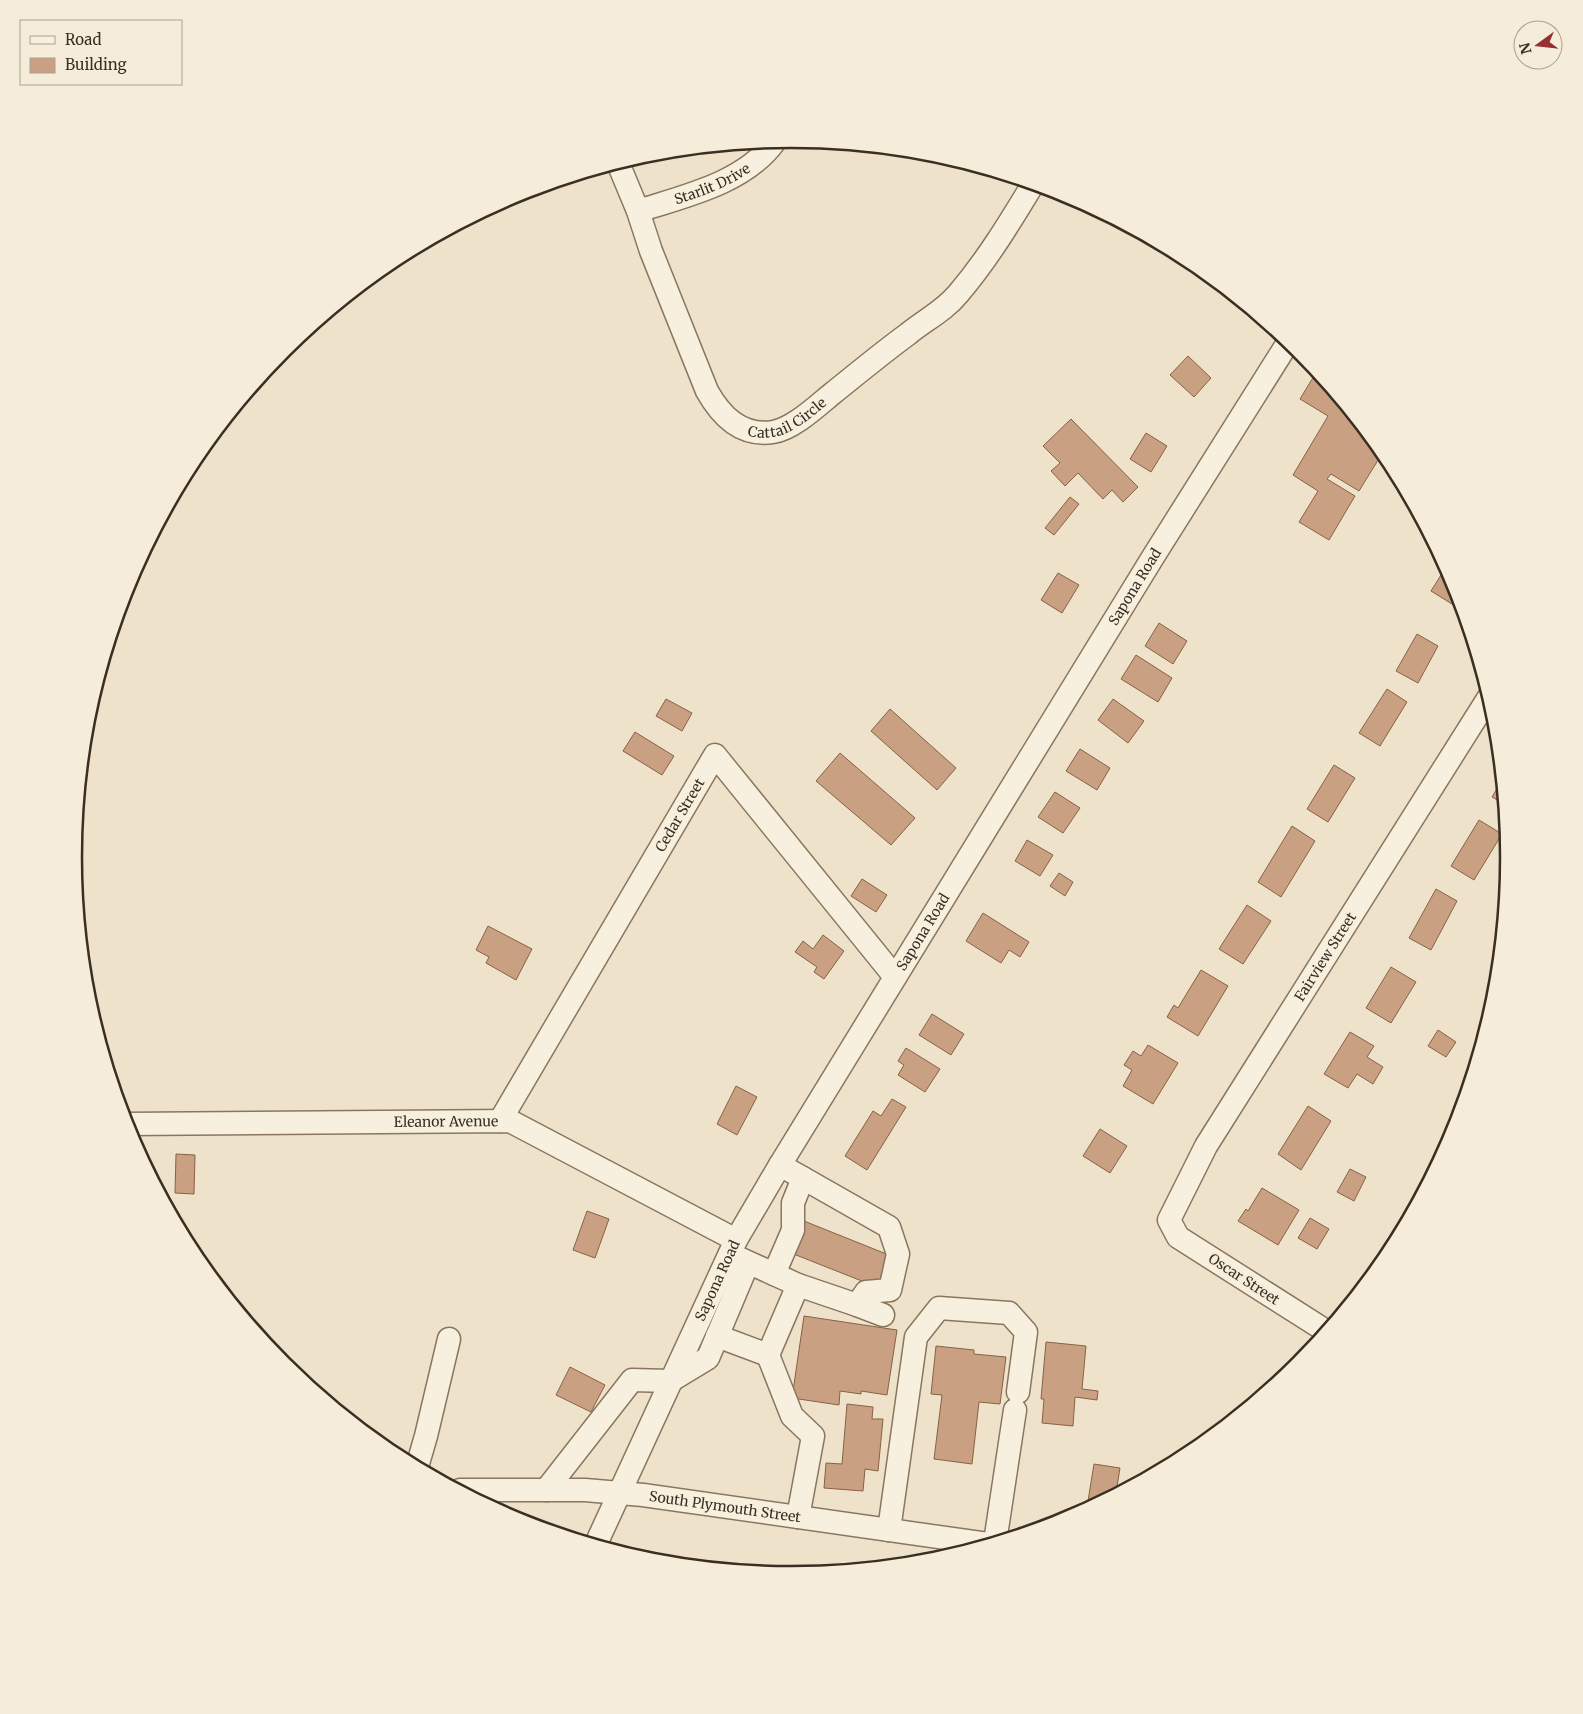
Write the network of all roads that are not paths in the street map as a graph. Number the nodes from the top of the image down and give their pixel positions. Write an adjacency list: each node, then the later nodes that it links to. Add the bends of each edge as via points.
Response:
1 (770, 149): 4 (street, Starlit Drive, via 728,179)
2 (621, 169): 4 (street, Cattail Circle)
3 (1029, 190): 4 (street, Cattail Circle, via 992,252 945,309 909,332 788,427 758,433 727,420 703,383)
4 (638, 211)
5 (1285, 348): 7 (street, Sapona Road)
6 (1484, 705): 12 (street, Fairview Street, via 1206,1146)
7 (896, 976): 8 (street, Cedar Street, via 715,755); 10 (street, Sapona Road)
8 (500, 1120): 9 (street, Eleanor Avenue); 13 (street, Eleanor Avenue, via 510,1121)
9 (134, 1124)
10 (780, 1165): 11 (street); 13 (street, Sapona Road)
11 (803, 1178): 14 (street, via 792,1203 793,1230); 16 (street, via 889,1227 898,1254 890,1290 866,1292)
12 (1169, 1220): 18 (street, Oscar Street, via 1178,1236)
13 (738, 1252): 14 (street, Eleanor Avenue); 19 (street); 22 (street, Sapona Road)
14 (774, 1274): 15 (street, Eleanor Avenue)
15 (798, 1285): 16 (street, Eleanor Avenue); 21 (street)
16 (857, 1305): 17 (street, Eleanor Avenue)
17 (883, 1315)
18 (1321, 1328)
19 (717, 1336): 21 (street); 22 (street, via 708,1358)
20 (449, 1339): 23 (street)
21 (768, 1354): 27 (street, via 792,1416 813,1436)
22 (670, 1381): 25 (street, via 632,1380); 26 (street, Sapona Road)
23 (419, 1460)
24 (472, 1490): 25 (street, South Plymouth Street)
25 (546, 1490): 26 (street, South Plymouth Street)
26 (620, 1493): 27 (street, South Plymouth Street); 30 (street, Sapona Road)
27 (798, 1517): 28 (street, South Plymouth Street)
28 (889, 1530): 29 (street, via 916,1337 939,1308 1009,1313 1026,1332); 31 (street, South Plymouth Street)
29 (996, 1535)
30 (598, 1539)
31 (975, 1542)

